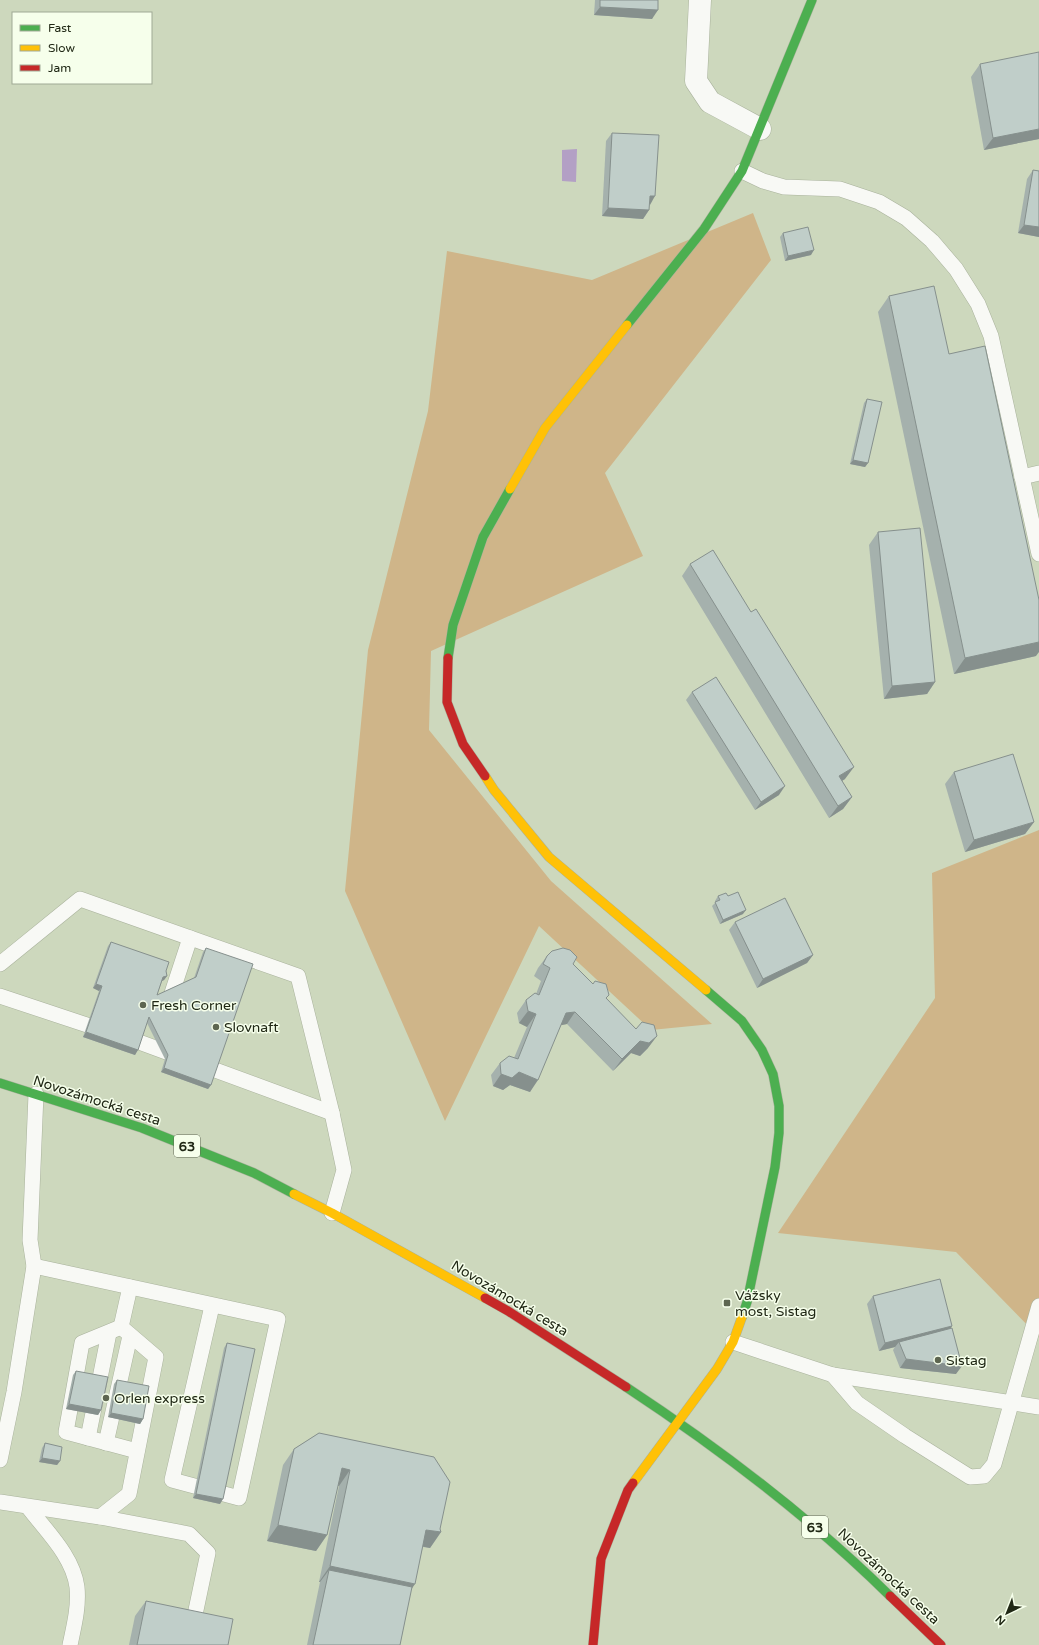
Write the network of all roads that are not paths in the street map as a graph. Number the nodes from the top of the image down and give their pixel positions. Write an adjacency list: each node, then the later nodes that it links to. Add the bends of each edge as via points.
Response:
1 (700, 0): 3 (street, via 696,81 710,102)
2 (812, 0): 3 (street)
3 (760, 129): 4 (street)
4 (742, 171): 6 (lane, via 784,187 840,189 879,202 906,218 932,241 956,269 978,304 991,336); 25 (street, via 704,228 545,428 483,537 453,625 448,657 447,702 463,744 494,790 549,857 742,1021 762,1050 773,1074 779,1106 775,1167 747,1302)
5 (1039, 473): 6 (lane)
6 (1022, 477): 7 (lane)
7 (1039, 554)
8 (190, 938): 9 (lane, via 80,898); 11 (lane); 18 (lane, via 298,976)
9 (0, 964)
10 (0, 996): 12 (lane)
11 (164, 1018)
12 (87, 1025)
13 (159, 1033): 15 (lane)
14 (139, 1042): 15 (lane)
15 (154, 1048): 18 (lane)
16 (0, 1083): 17 (street, Novozámocká cesta / 63)
17 (36, 1094): 19 (street, Novozámocká cesta / 63, via 142,1128 254,1173); 20 (lane, via 30,1240)
18 (332, 1113): 19 (lane, via 344,1170)
19 (332, 1213): 29 (street, Novozámocká cesta / 63, via 508,1311)
20 (34, 1266): 21 (lane); 33 (lane, via 14,1392)
21 (130, 1287): 22 (lane); 24 (lane)
22 (212, 1306): 22 (lane, via 172,1480 239,1498 278,1320)
23 (1039, 1306): 27 (lane)
24 (120, 1332): 30 (lane); 30 (lane, via 82,1343 66,1432); 31 (lane); 32 (lane, via 156,1357)
25 (733, 1342): 26 (lane); 29 (street, via 717,1369)
26 (832, 1375): 27 (lane); 27 (lane, via 857,1403 970,1477 984,1476 994,1464)
27 (1011, 1402): 28 (lane)
28 (1039, 1407)
29 (678, 1422): 39 (street, via 628,1490 601,1559); 40 (street, Novozámocká cesta / 63, via 816,1527)
30 (88, 1438): 31 (lane)
31 (106, 1443): 32 (lane)
32 (137, 1451): 36 (lane, via 129,1494)
33 (0, 1460)
34 (0, 1502): 35 (lane)
35 (28, 1507): 36 (lane); 38 (lane, via 67,1558 76,1586 77,1608)
36 (100, 1517): 37 (lane, via 189,1534 208,1553)
37 (192, 1629)
38 (70, 1645)
39 (593, 1645)
40 (942, 1645)

